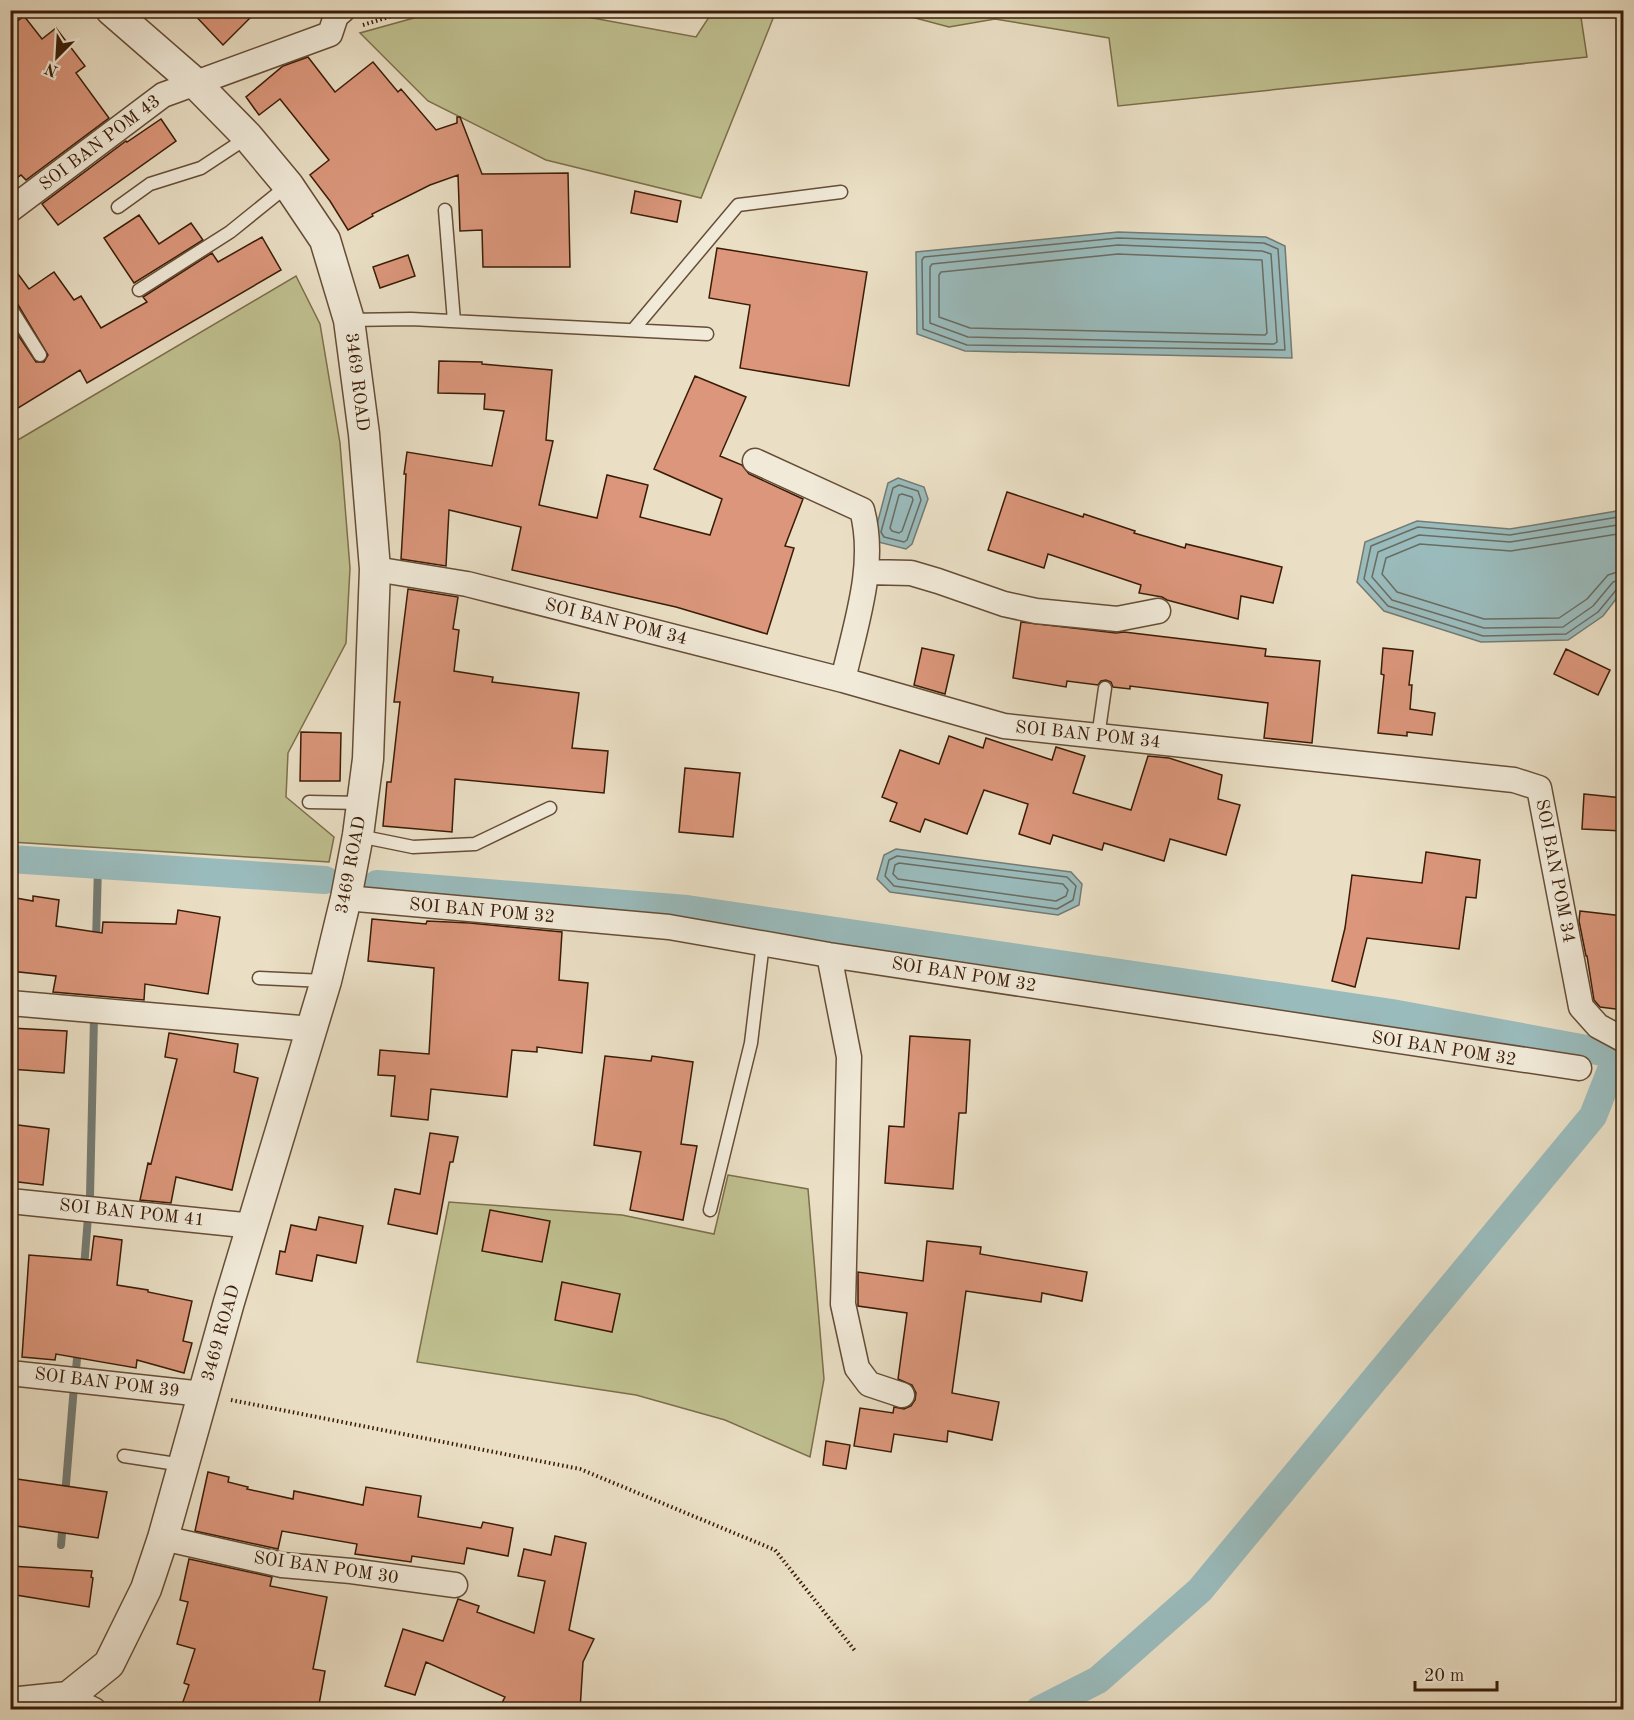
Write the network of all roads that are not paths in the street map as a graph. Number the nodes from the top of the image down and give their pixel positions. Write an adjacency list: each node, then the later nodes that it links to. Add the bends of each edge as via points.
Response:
1 (111, 10): 3 (street, 3469 ROAD)
2 (343, 10): 3 (street, SOI BAN POM 43, via 336,16 330,34)
3 (195, 83): 4 (street, 3469 ROAD); 8 (street, SOI BAN POM 43, via 163,95)
4 (248, 137): 5 (street, 3469 ROAD); 7 (lane, via 201,168 150,184)
5 (288, 185): 10 (lane, via 230,232); 12 (street, 3469 ROAD, via 325,240)
6 (841, 192): 14 (lane, via 738,205)
7 (118, 207)
8 (10, 210)
9 (445, 210): 13 (lane)
10 (139, 290)
11 (10, 307): 16 (lane)
12 (349, 320): 13 (lane); 18 (street, 3469 ROAD, via 364,434)
13 (454, 321): 14 (lane)
14 (633, 330): 15 (lane)
15 (707, 334)
16 (40, 355)
17 (755, 461): 19 (street, via 862,510)
18 (375, 569): 21 (street, SOI BAN POM 34, via 467,584); 25 (street, 3469 ROAD)
19 (867, 572): 20 (street, via 911,573 1036,611 1117,619); 21 (street)
20 (1158, 611)
21 (843, 680): 23 (street, SOI BAN POM 34, via 1004,726)
22 (1106, 688): 23 (lane)
23 (1098, 737): 35 (street, SOI BAN POM 34, via 1514,780 1539,788 1581,1007 1598,1026)
24 (309, 802): 25 (lane)
25 (363, 804): 27 (street, 3469 ROAD)
26 (550, 808): 27 (lane, via 475,844 413,847)
27 (358, 836): 28 (street, 3469 ROAD)
28 (346, 898): 29 (street, SOI BAN POM 32, via 669,927); 32 (street, 3469 ROAD)
29 (763, 943): 30 (street, SOI BAN POM 32); 38 (lane, via 751,1043)
30 (830, 955): 36 (street, SOI BAN POM 32); 42 (street, via 849,1057 843,1304 857,1368 869,1384)
31 (259, 978): 32 (lane)
32 (326, 981): 34 (street, 3469 ROAD)
33 (10, 1003): 34 (street)
34 (312, 1029): 39 (street, 3469 ROAD)
35 (1623, 1040)
36 (1579, 1068)
37 (10, 1200): 39 (street, SOI BAN POM 41)
38 (710, 1210)
39 (253, 1226): 41 (street, 3469 ROAD)
40 (10, 1373): 41 (street, SOI BAN POM 39)
41 (203, 1394): 44 (street, 3469 ROAD)
42 (902, 1395)
43 (124, 1456): 44 (lane)
44 (183, 1465): 45 (street, 3469 ROAD)
45 (163, 1538): 46 (street, SOI BAN POM 30, via 282,1565); 48 (street, 3469 ROAD, via 146,1589 109,1664)
46 (455, 1585)
47 (10, 1703): 48 (street, 3469 ROAD)
48 (81, 1703)

